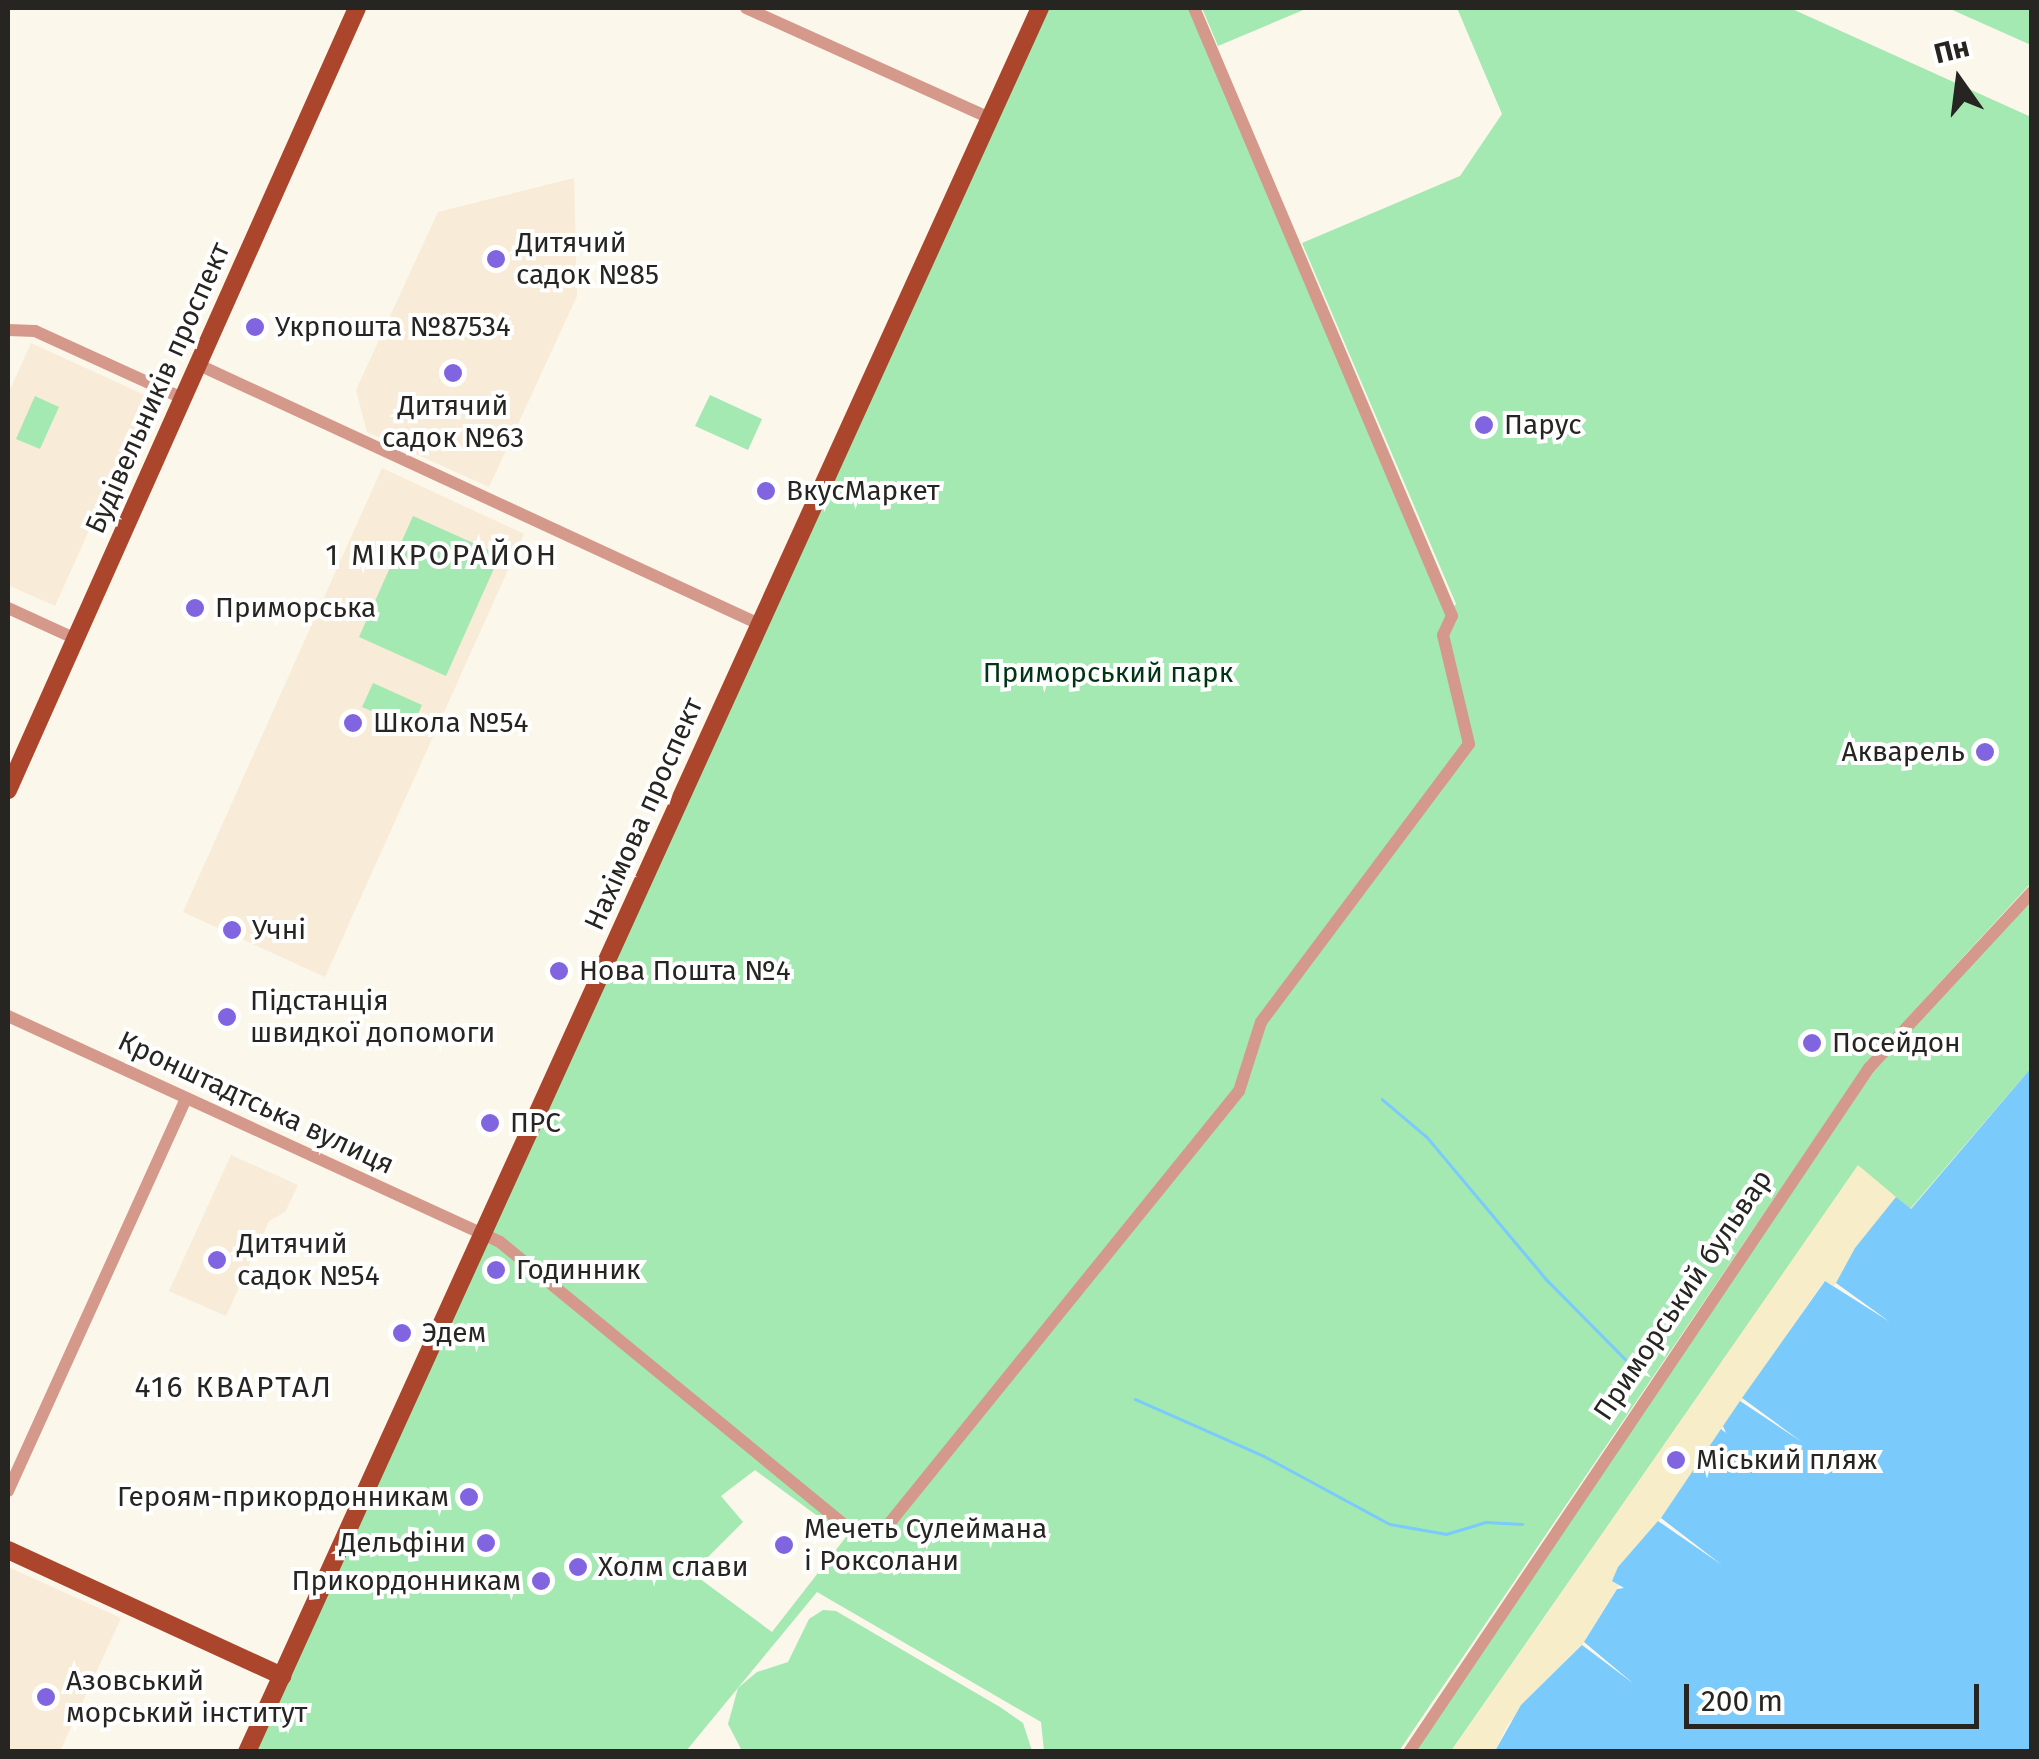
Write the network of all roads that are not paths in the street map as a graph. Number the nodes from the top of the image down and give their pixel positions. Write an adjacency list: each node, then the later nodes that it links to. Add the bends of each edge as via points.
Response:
1 (358, 8): 7 (main road, Будівельників проспект)
2 (746, 8): 5 (street)
3 (1040, 8): 5 (main road, Нахімова проспект)
4 (1194, 8): 16 (street, Кронштадтська вулиця, via 1452,616 1442,632 1468,730 1466,750 1261,1022 1239,1091 1043,1340 877,1532 856,1534)
5 (990, 118): 10 (main road, Нахімова проспект)
6 (8, 330): 8 (street, via 34,330)
7 (199, 364): 8 (main road, Будівельників проспект); 10 (street)
8 (184, 398): 11 (main road, Будівельників проспект)
9 (8, 608): 11 (street)
10 (759, 624): 16 (main road, Нахімова проспект)
11 (76, 639): 12 (main road, Будівельників проспект)
12 (8, 790)
13 (2032, 892): 21 (street, Приморський бульвар, via 1870,1068)
14 (8, 1016): 15 (street, Кронштадтська вулиця)
15 (186, 1098): 16 (street, Кронштадтська вулиця); 17 (street)
16 (484, 1234): 19 (main road, Нахімова проспект)
17 (8, 1490)
18 (8, 1550): 19 (main road)
19 (282, 1676): 20 (main road, Нахімова проспект)
20 (246, 1752)
21 (1409, 1752)

